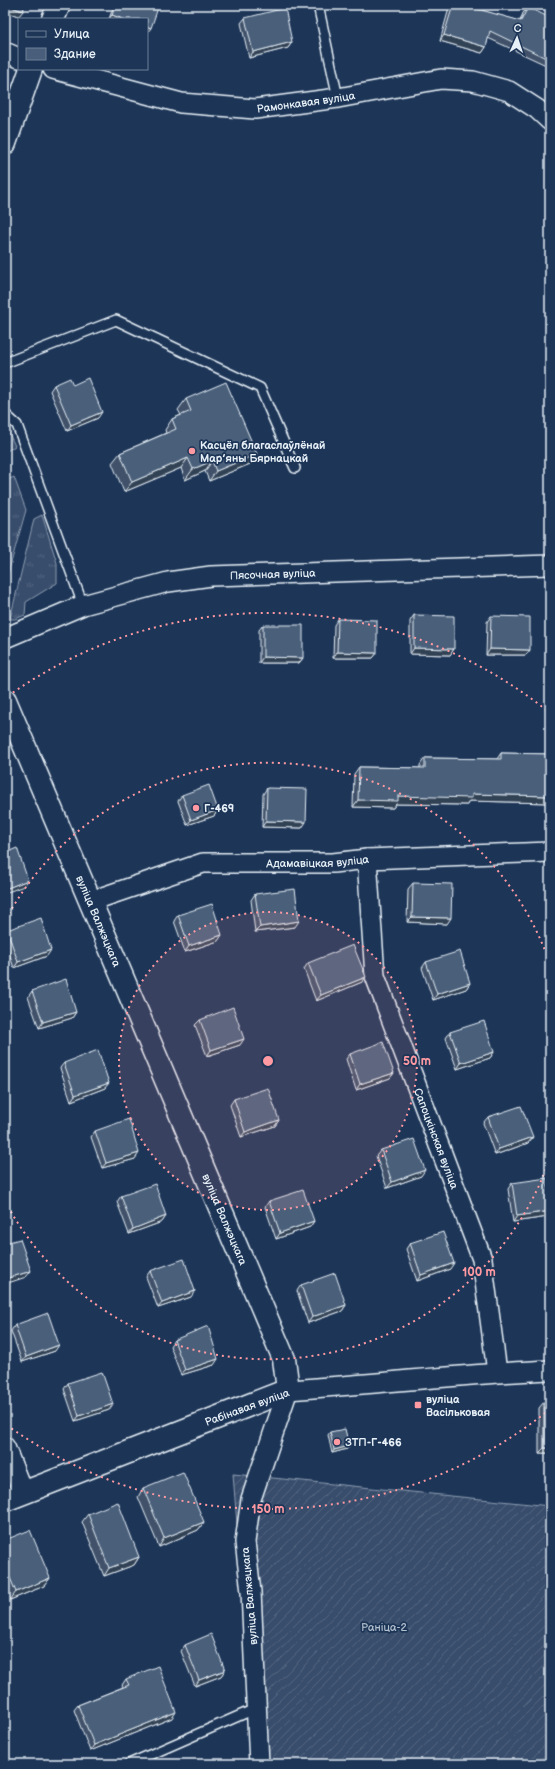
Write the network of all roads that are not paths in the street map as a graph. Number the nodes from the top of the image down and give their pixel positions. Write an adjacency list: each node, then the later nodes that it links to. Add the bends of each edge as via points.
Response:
1 (59, 5): 3 (street)
2 (318, 5): 8 (lane)
3 (53, 18)
4 (5, 52): 5 (street)
5 (18, 58)
6 (31, 70): 10 (street)
7 (57, 70): 8 (street, Рамонкавая вуліца, via 181,103 255,109)
8 (338, 98): 9 (street, Рамонкавая вуліца, via 441,79 473,81 509,91 537,109)
9 (550, 121)
10 (5, 143)
11 (5, 363): 13 (lane, via 116,320 260,388)
12 (5, 414): 15 (lane, via 17,424)
13 (295, 468)
14 (550, 565): 15 (street, Пясочная вуліца, via 211,576 168,582)
15 (83, 605): 16 (street, Пясочная вуліца)
16 (5, 638)
17 (5, 700): 20 (street, вуліца Валжэцкага)
18 (550, 852): 19 (street, Адамавіцкая вуліца)
19 (367, 859): 20 (street, Адамавіцкая вуліца, via 333,863 203,863); 22 (street, Сапоцкінская вуліца, via 375,976 482,1259)
20 (91, 901): 23 (street, вуліца Валжэцкага, via 284,1359)
21 (550, 1370): 22 (street, Рабінавая вуліца)
22 (497, 1372): 23 (street, Рабінавая вуліца)
23 (288, 1390): 25 (street, Рабінавая вуліца); 26 (street, вуліца Валжэцкага, via 251,1499 245,1542 251,1592)
24 (5, 1447): 25 (street)
25 (14, 1496)
26 (257, 1708): 27 (lane); 28 (street, вуліца Валжэцкага)
27 (129, 1764)
28 (260, 1764)

